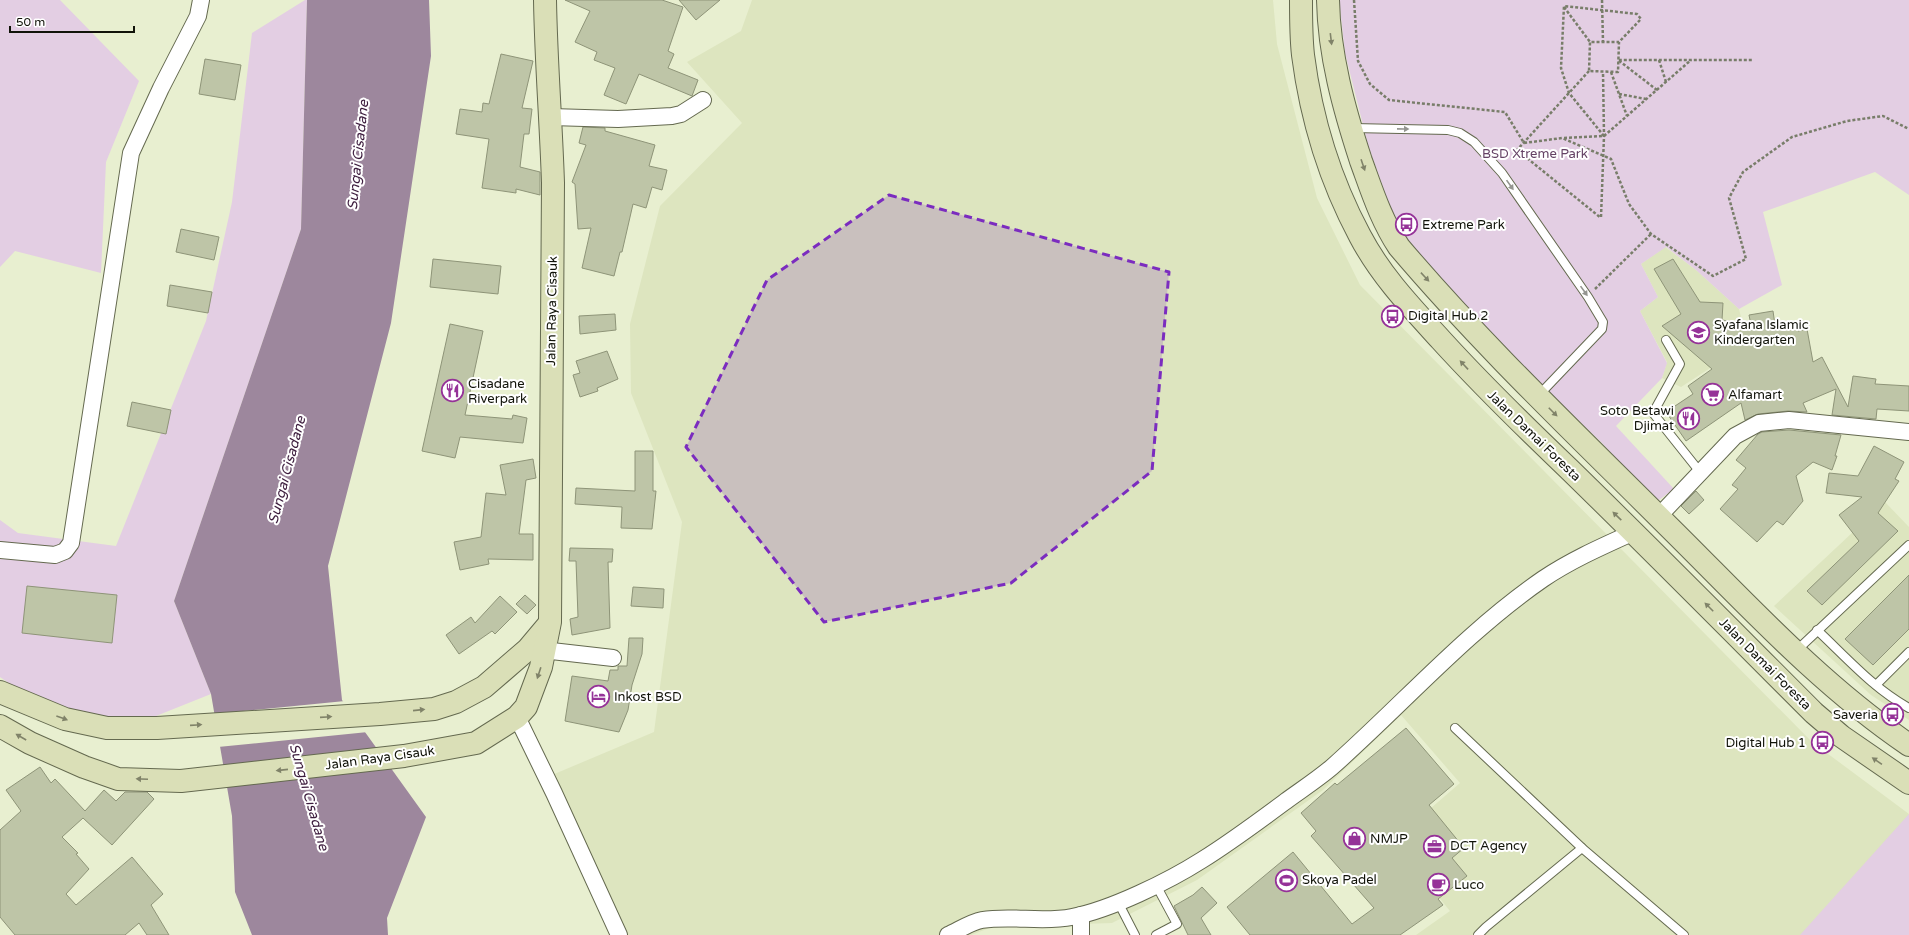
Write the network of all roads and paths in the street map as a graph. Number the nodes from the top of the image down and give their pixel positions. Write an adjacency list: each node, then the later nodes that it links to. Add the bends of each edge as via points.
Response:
1 (201, 0): 44 (street, via 198,16 131,153 71,543 64,551 55,555)
2 (545, 0): 26 (main road, Jalan Raya Cisauk, via 545,52)
3 (1300, 0): 37 (main road, Jalan Damai Foresta, one-way to 3, via 1399,294 1371,255 1345,207 1309,93 1303,52)
4 (1328, 0): 27 (main road, one-way to 27, via 1333,55)
5 (1354, 0): 31 (path, via 1358,61 1370,84 1389,100 1505,112)
6 (1602, 0): 8 (path)
7 (1564, 6): 8 (path); 9 (path); 21 (path, via 1561,68)
8 (1602, 10): 10 (path); 11 (path, via 1637,14 1641,19)
9 (1590, 42): 10 (path); 16 (path)
10 (1603, 42): 11 (path)
11 (1619, 42): 12 (path)
12 (1618, 60): 13 (path); 18 (path, via 1618,72); 20 (path)
13 (1660, 60): 14 (path); 19 (path)
14 (1692, 60): 15 (path); 19 (path)
15 (1753, 60)
16 (1589, 71): 17 (path); 21 (path)
17 (1603, 72): 18 (path); 29 (path)
18 (1611, 72): 22 (path)
19 (1666, 82): 20 (path)
20 (1657, 90): 23 (path)
21 (1569, 93): 29 (path); 31 (path)
22 (1619, 94): 23 (path); 25 (path)
23 (1646, 99): 25 (path)
24 (703, 100): 26 (street, via 681,114 672,116 618,119)
25 (1627, 116): 29 (path)
26 (551, 117): 46 (main road, Jalan Raya Cisauk, via 553,182 550,622)
27 (1350, 128): 34 (lane, one-way to 34, via 1448,130 1460,133 1474,142 1502,173); 36 (main road, one-way to 36, via 1378,210 1388,231 1399,247)
28 (1909, 129): 33 (path, via 1883,116 1847,121 1792,137 1743,172 1729,198 1746,259 1713,276)
29 (1604, 136): 30 (path); 32 (path)
30 (1562, 138): 31 (path); 32 (path)
31 (1524, 143): 32 (path, via 1518,150 1601,218)
32 (1603, 156): 33 (path, via 1611,159 1629,204)
33 (1651, 234): 34 (path)
34 (1588, 297): 38 (lane, via 1603,322 1602,329)
35 (1666, 340): 40 (lane, via 1680,364 1653,413)
36 (1510, 369): 37 (main road); 38 (main road)
37 (1487, 390): 42 (main road, Jalan Damai Foresta, one-way to 37)
38 (1538, 396): 41 (main road, one-way to 41)
39 (1909, 432): 40 (street, via 1789,420 1759,423 1735,436)
40 (1700, 472): 41 (street)
41 (1659, 516): 47 (main road)
42 (1634, 532): 54 (main road, Jalan Damai Foresta, one-way to 42); 61 (street, via 1543,579 1502,610 1440,665 1330,768 1230,842)
43 (1909, 545): 45 (lane)
44 (0, 550)
45 (1817, 630): 47 (lane); 50 (lane)
46 (537, 650): 49 (street); 52 (main road, Jalan Raya Cisauk, one-way to 46, via 65,719 107,728 157,728 380,714 434,708 456,702 484,687); 55 (main road, Jalan Raya Cisauk, one-way to 55, via 532,695)
47 (1795, 651): 51 (main road)
48 (1909, 652): 50 (lane)
49 (613, 658)
50 (1876, 685): 53 (lane)
51 (1835, 690): 54 (main road); 58 (main road)
52 (0, 692)
53 (1909, 708)
54 (1814, 713): 59 (main road, Jalan Damai Foresta, one-way to 54, via 1841,736)
55 (518, 717): 56 (main road, Jalan Raya Cisauk, one-way to 56, via 476,743 404,756 181,781 118,778 84,767 30,743); 64 (street)
56 (0, 726)
57 (1455, 728): 60 (lane)
58 (1909, 745)
59 (1909, 783)
60 (1582, 848): 69 (lane); 70 (lane)
61 (1156, 885): 62 (street); 68 (lane, via 1177,924)
62 (1118, 902): 63 (street); 67 (lane)
63 (1081, 915): 65 (street, via 1041,920 980,920); 66 (street)
64 (619, 935)
65 (948, 935)
66 (1081, 935)
67 (1136, 935)
68 (1156, 935)
69 (1478, 935)
70 (1684, 935)

